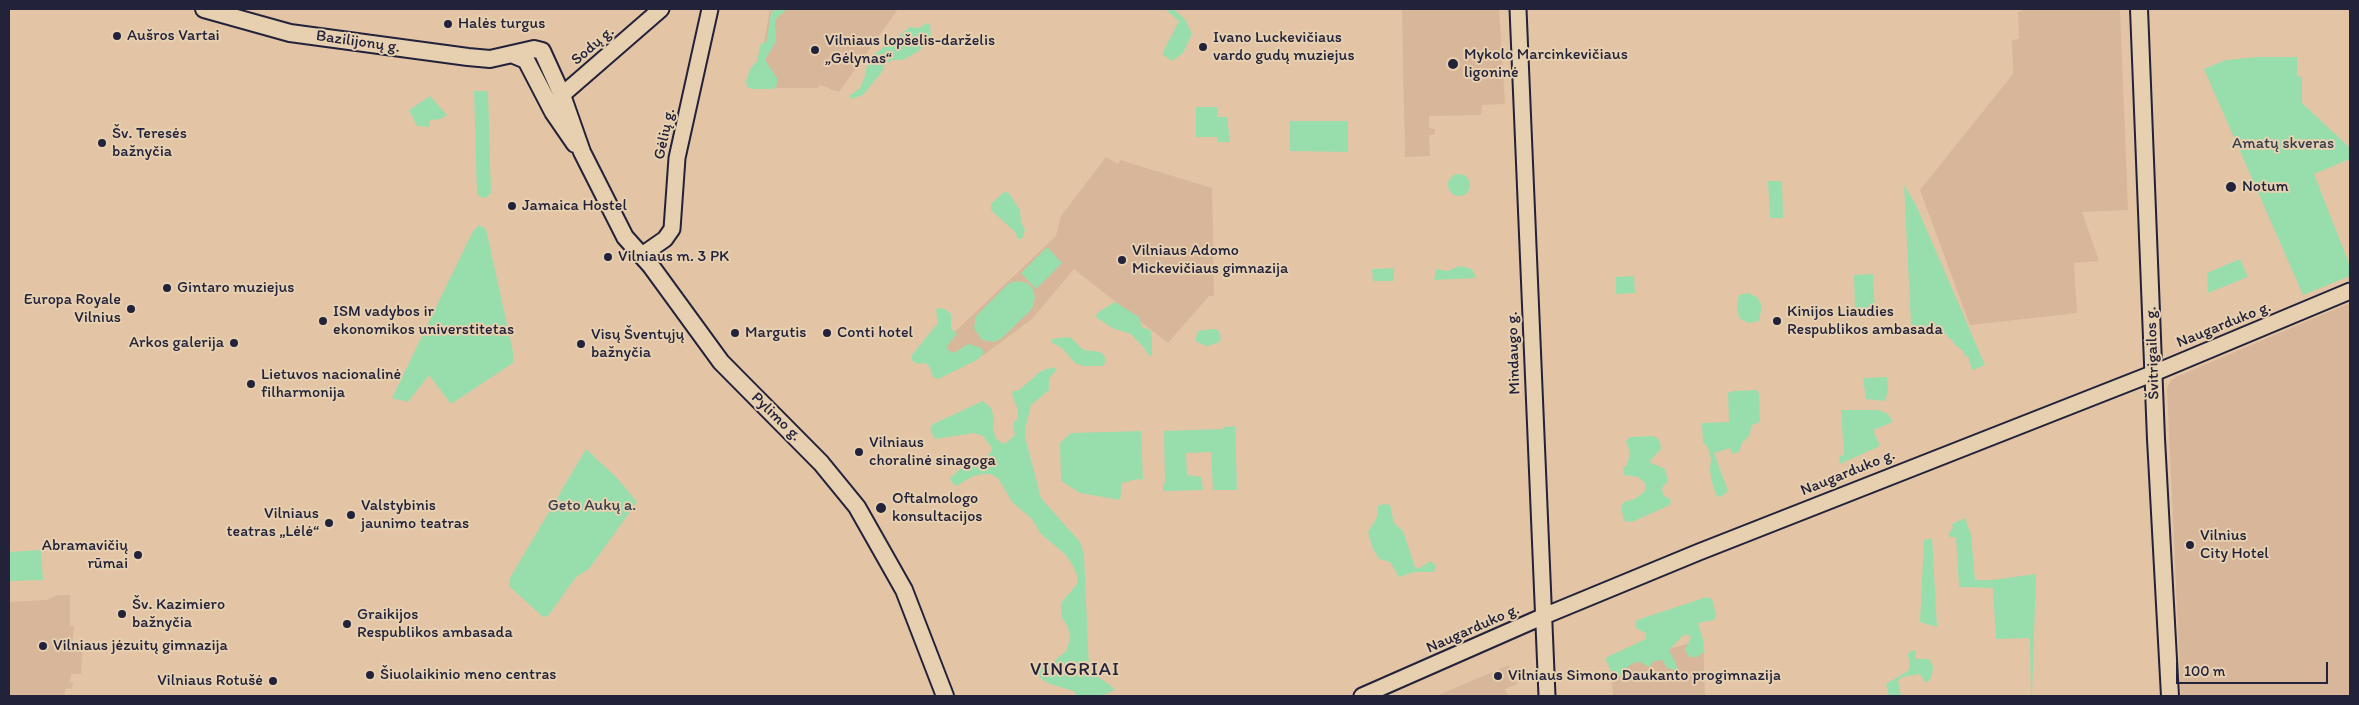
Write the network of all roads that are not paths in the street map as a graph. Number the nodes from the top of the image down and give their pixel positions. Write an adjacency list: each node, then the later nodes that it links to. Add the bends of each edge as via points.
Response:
1 (204, 9): 6 (main road, Bazilijonų g., via 290,33 473,58)
2 (661, 9): 7 (main road, Sodų g.)
3 (710, 9): 10 (main road, Gėlių g., via 676,158 672,229)
4 (1518, 9): 13 (main road, Mindaugo g.)
5 (2139, 9): 12 (main road, Švitrigailos g.)
6 (525, 55): 7 (main road, Pylimo g., via 542,51); 8 (main road, Pylimo g.)
7 (562, 94): 8 (main road, Sodų g., via 554,104); 9 (main road, Pylimo g.)
8 (553, 112): 9 (main road, Pylimo g.)
9 (582, 152): 10 (main road, Pylimo g., via 624,237)
10 (642, 255): 14 (main road, Pylimo g., via 721,362 822,463 857,507 904,590)
11 (2350, 291): 12 (main road, Naugarduko g.)
12 (2154, 372): 13 (main road, Naugarduko g., via 1902,470); 17 (main road, Švitrigailos g.)
13 (1544, 616): 15 (main road, Naugarduko g.); 16 (main road, Mindaugo g.)
14 (945, 696)
15 (1362, 696)
16 (1546, 696)
17 (2170, 696)

